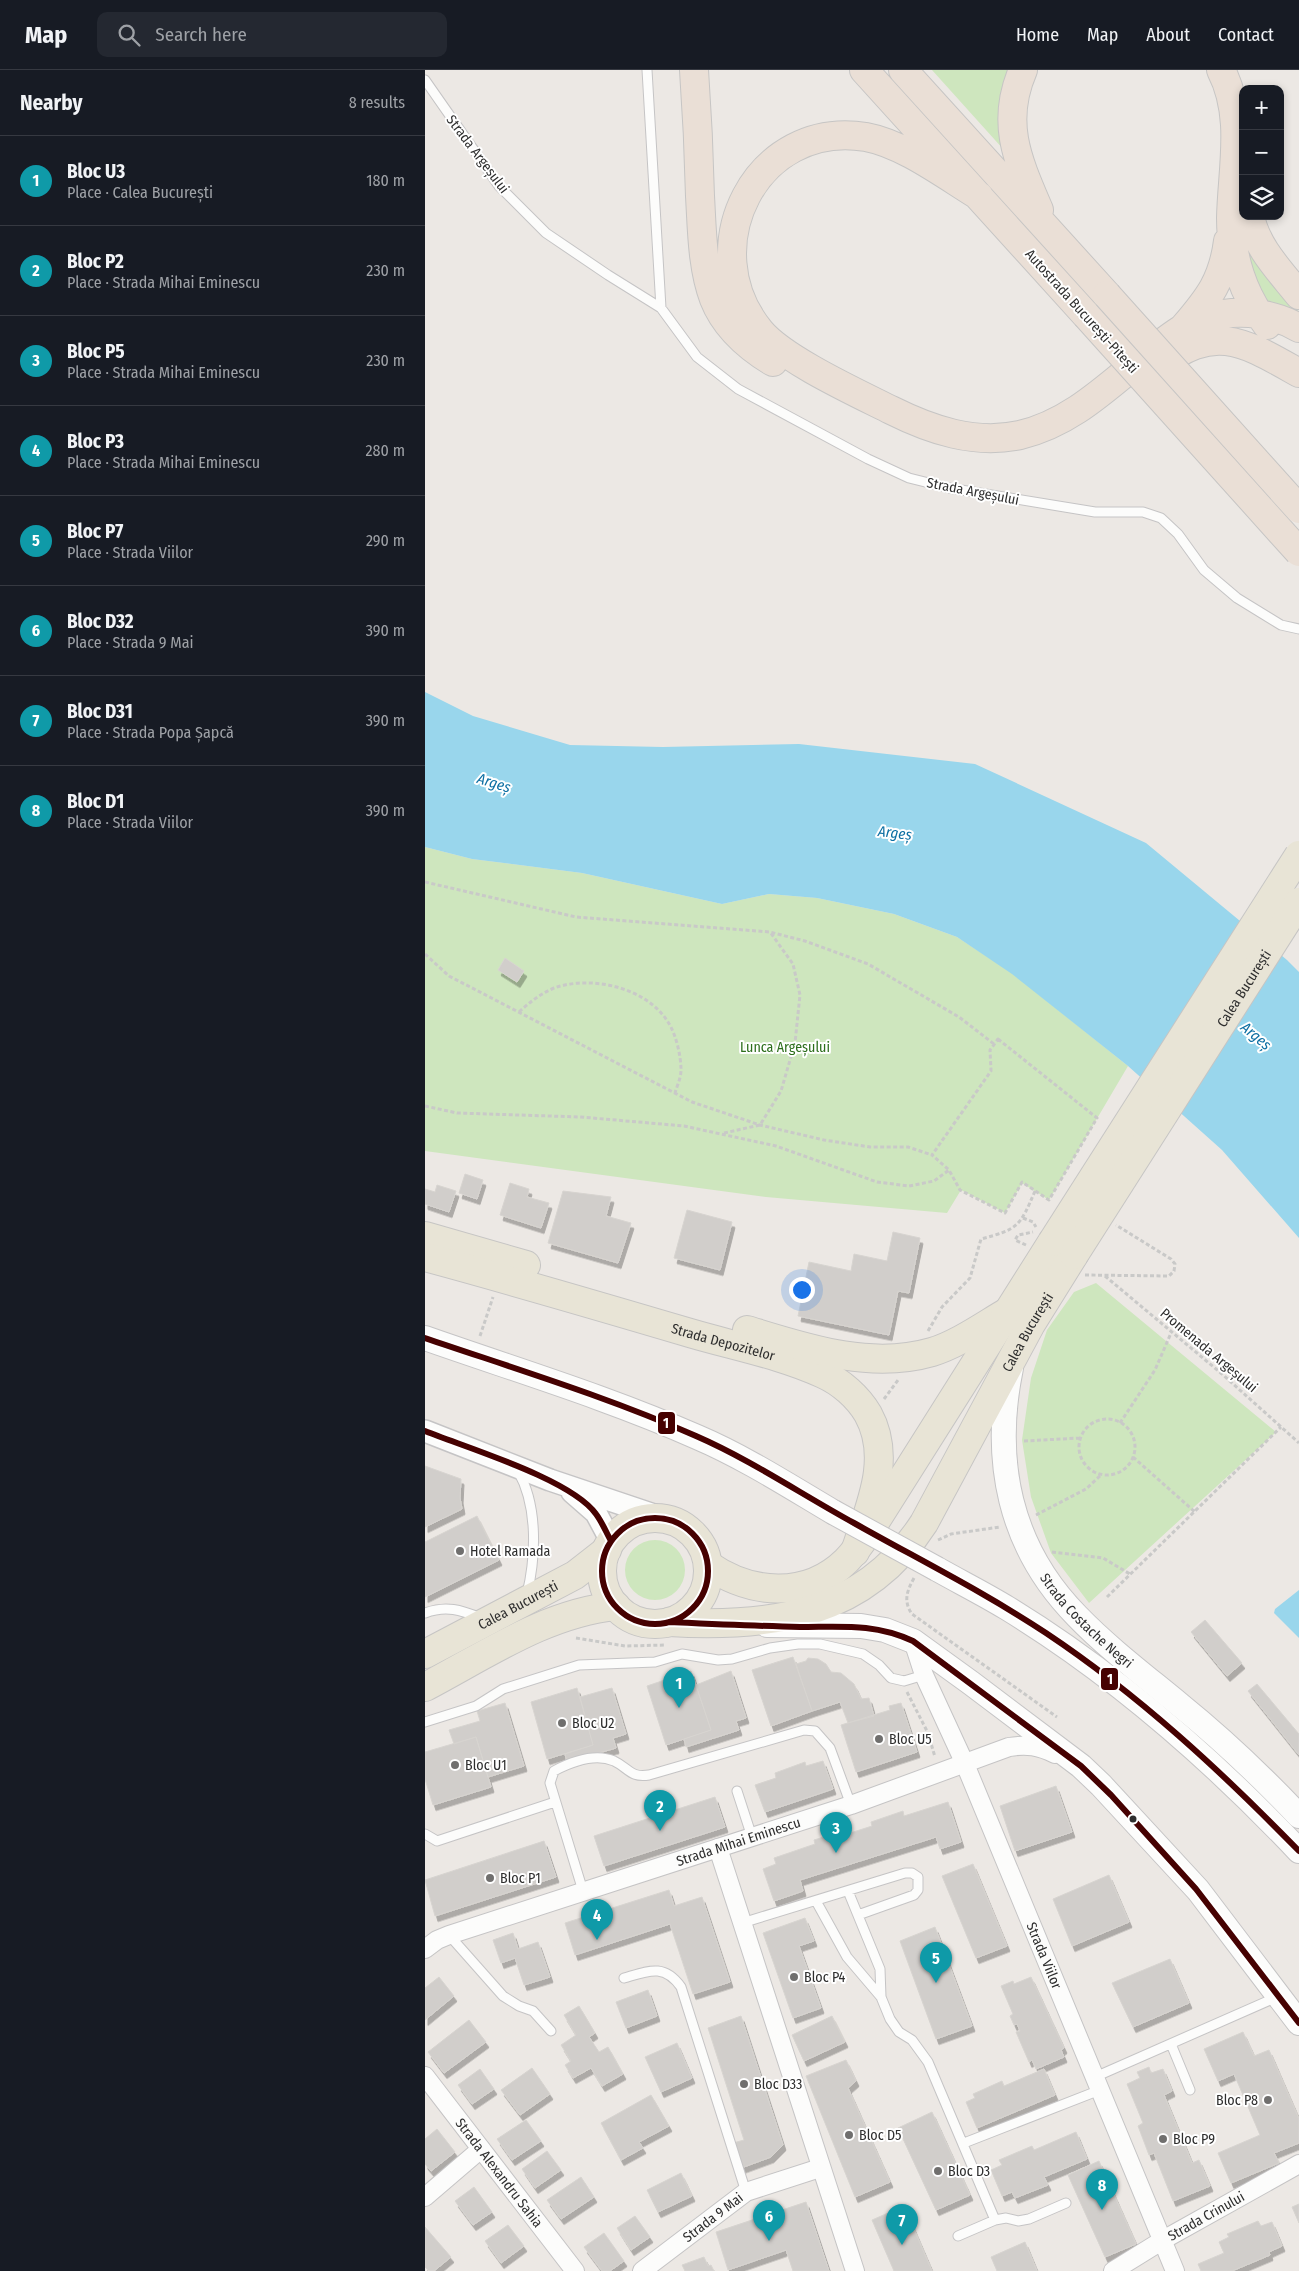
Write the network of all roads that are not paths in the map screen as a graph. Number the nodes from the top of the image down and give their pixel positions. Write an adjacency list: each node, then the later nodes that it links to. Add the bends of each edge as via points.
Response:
1 (647, 70): 17 (lane)
2 (694, 70): 21 (highway, via 702,233 714,300 731,327 755,351 786,371 905,433 942,446 976,452 1006,452 1033,446 1072,429 1188,347 1215,342 1242,343)
3 (864, 70): 11 (highway, Autostrada București-Pitești)
4 (903, 70): 15 (highway, Autostrada București-Pitești)
5 (1023, 70): 15 (highway, via 1013,102 1013,137 1022,170)
6 (1221, 70): 10 (highway, via 1229,86 1236,128)
7 (1237, 70): 9 (highway)
8 (425, 80): 17 (lane, Strada Argeșului, via 499,186 547,232)
9 (1242, 85)
10 (1239, 182)
11 (979, 196): 19 (highway, via 895,147 867,137 821,139 799,146 775,161 755,180 741,204 734,226 731,265 742,302 760,332 797,360 917,422 976,438 1019,435 1053,423 1080,408); 23 (highway, Autostrada București-Pitești, bridge)
12 (1240, 220): 19 (highway, via 1213,292)
13 (1241, 220): 18 (highway, via 1235,257 1241,282)
14 (1243, 220): 16 (highway)
15 (1047, 230): 22 (highway, Autostrada București-Pitești, bridge)
16 (1299, 295)
17 (661, 308): 24 (lane, Strada Argeșului, via 697,357 737,388 868,459 909,478 949,488 1095,512 1143,512 1161,518 1178,534 1204,570 1237,598 1281,624)
18 (1258, 314): 19 (highway, via 1231,313); 20 (highway); 21 (highway, via 1288,352)
19 (1183, 328)
20 (1299, 328)
21 (1299, 372)
22 (1299, 509)
23 (1299, 552)
24 (1299, 629)
25 (1299, 855): 28 (main road, Calea București, bridge)
26 (1299, 902): 28 (main road, Calea București, bridge)
27 (425, 1236): 30 (main road, Strada Depozitelor, via 752,1332 862,1358 903,1358 932,1352)
28 (1060, 1255): 30 (main road, Calea București); 32 (main road, Calea București)
29 (425, 1257): 38 (main road, Strada Depozitelor, via 764,1354 837,1382 862,1404 877,1435 877,1480)
30 (1007, 1312): 38 (main road, Calea București)
31 (425, 1338): 60 (main road, Strada Costache Negri, bridge, via 698,1437 750,1463 1015,1613 1131,1696 1209,1762)
32 (1013, 1357): 45 (main road, Calea București, via 924,1522 912,1542 895,1560 873,1580 826,1606); 56 (main road, Strada Costache Negri, via 1003,1421 1003,1452 1007,1488 1017,1524 1035,1561 1076,1616 1231,1750)
33 (425, 1430): 34 (street)
34 (515, 1466): 35 (street); 40 (lane, via 526,1486 531,1513 533,1565)
35 (550, 1480): 36 (street); 37 (street, via 585,1502 596,1513)
36 (666, 1519): 37 (main road, via 635,1522 618,1533); 39 (main road, via 691,1532 702,1547)
37 (609, 1546): 40 (main road, Calea București, via 575,1575); 41 (main road, via 603,1578)
38 (855, 1552): 39 (main road, Calea București, via 830,1573 793,1588 777,1589 741,1583)
39 (708, 1565): 44 (main road, via 707,1583 699,1600 686,1614)
40 (525, 1602): 43 (main road, Calea București)
41 (616, 1606): 44 (main road, via 640,1621); 49 (main road, via 558,1618)
42 (425, 1613): 43 (lane, via 456,1608)
43 (488, 1621): 47 (main road, Calea București)
44 (669, 1622): 45 (main road, Calea București)
45 (743, 1624): 46 (main road, via 861,1626)
46 (913, 1641): 48 (street, Strada Viilor); 52 (main road)
47 (425, 1654)
48 (924, 1675): 50 (lane, via 914,1680 891,1678 863,1654 820,1644 771,1648 732,1659 682,1654 655,1662 579,1665 503,1689 476,1706); 51 (street, Strada Viilor)
49 (425, 1687)
50 (425, 1722)
51 (965, 1764): 52 (street, Strada Mihai Eminescu, via 1009,1747 1024,1745 1040,1746); 55 (street, Strada Mihai Eminescu); 75 (street, Strada Viilor)
52 (1081, 1766): 69 (main road, via 1198,1890)
53 (737, 1791): 58 (lane)
54 (555, 1802): 55 (lane, via 550,1777 564,1766 602,1758 616,1762 628,1772 649,1775 804,1730 815,1732 829,1748); 57 (lane, via 437,1841); 61 (lane)
55 (851, 1805): 58 (street, Strada Mihai Eminescu)
56 (1299, 1816)
57 (425, 1834)
58 (752, 1837): 59 (street, Strada Mihai Eminescu)
59 (719, 1848): 61 (street, Strada Mihai Eminescu); 65 (street)
60 (1299, 1851)
61 (583, 1891): 66 (street, Strada Mihai Eminescu)
62 (848, 1891): 63 (lane); 64 (lane); 64 (lane, via 905,1873 918,1877 919,1890 914,1895)
63 (817, 1901): 65 (lane); 70 (lane, via 847,1957)
64 (858, 1915): 70 (lane, via 880,1969)
65 (742, 1922): 80 (street)
66 (449, 1935): 67 (street, Strada Mihai Eminescu); 72 (lane, via 503,1996 533,2011)
67 (425, 1949)
68 (624, 1978): 81 (lane, via 654,1970 673,1975 681,1987)
69 (1280, 1996): 71 (main road); 73 (lane)
70 (881, 1997): 77 (lane, via 899,2032 912,2040 928,2062)
71 (1299, 2023)
72 (551, 2031)
73 (1171, 2044): 75 (lane); 76 (lane)
74 (425, 2076): 78 (street, Strada Alexandru Sahia)
75 (1097, 2083): 77 (lane); 86 (street, Strada Viilor)
76 (1190, 2090)
77 (964, 2143): 84 (lane)
78 (481, 2150): 82 (street); 87 (street, Strada Alexandru Sahia)
79 (1299, 2164): 86 (street, Strada Crinului)
80 (820, 2168): 81 (street, Strada 9 Mai); 89 (street)
81 (745, 2192): 88 (street, Strada 9 Mai)
82 (425, 2197)
83 (1066, 2203): 84 (lane, via 1018,2221)
84 (995, 2220): 85 (lane)
85 (958, 2236)
86 (1163, 2240): 90 (street, Strada Crinului); 91 (street, Strada Viilor)
87 (575, 2271)
88 (642, 2271)
89 (855, 2271)
90 (1113, 2271)
91 (1175, 2271)

